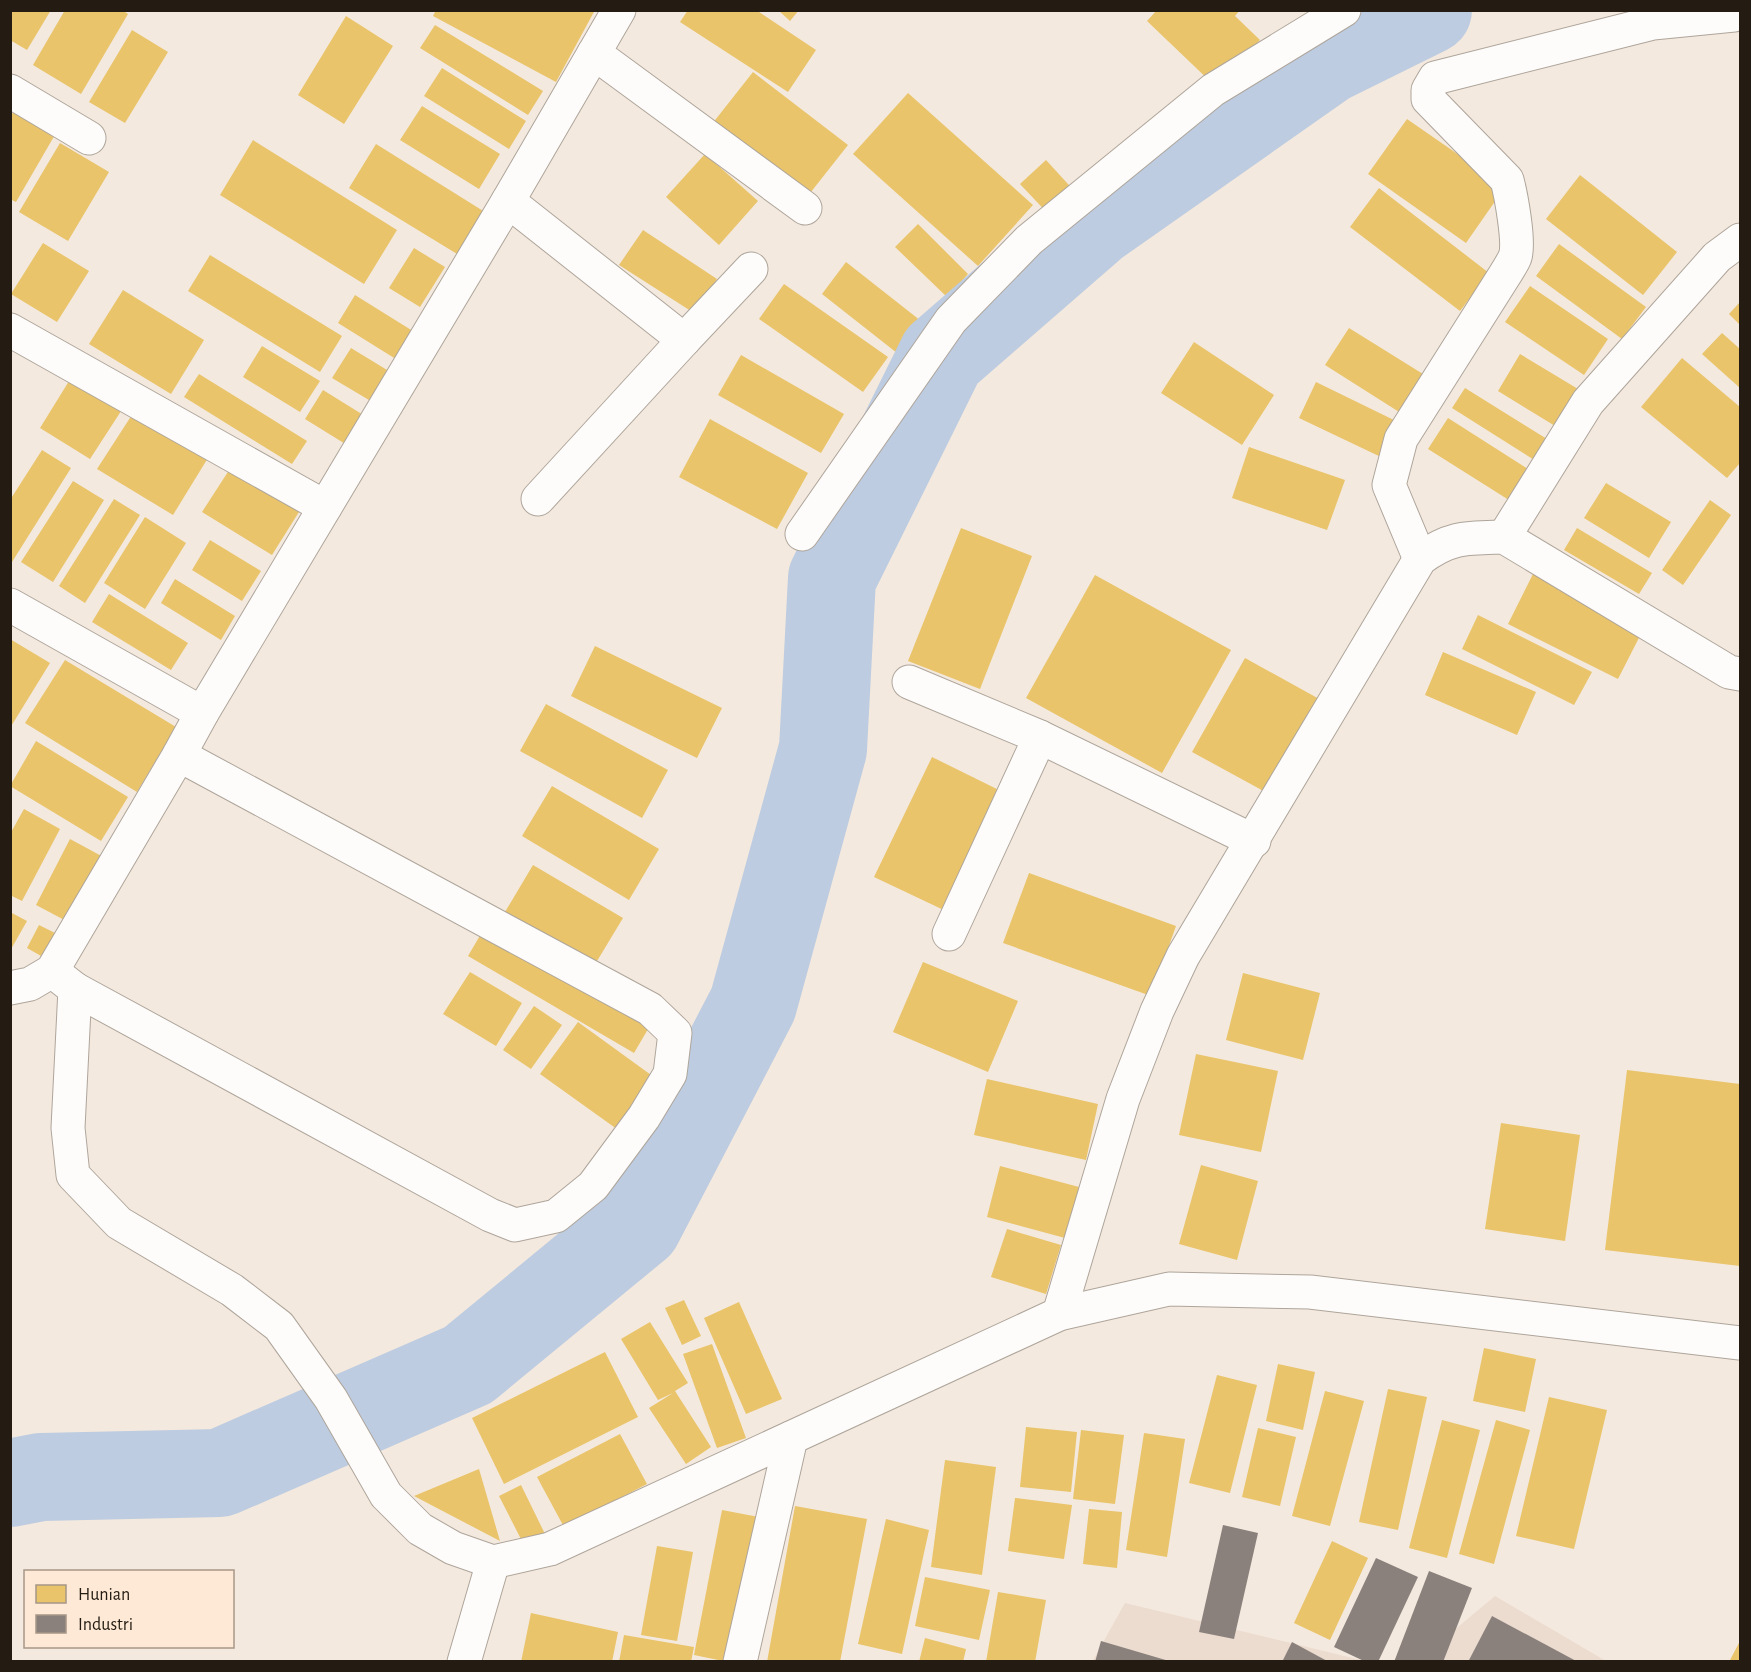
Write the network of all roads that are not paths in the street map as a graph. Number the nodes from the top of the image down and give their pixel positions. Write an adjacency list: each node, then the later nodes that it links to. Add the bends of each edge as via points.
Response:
1 (618, 10): 4 (street)
2 (1344, 10): 15 (street, via 1213,90 1029,240 951,320)
3 (1740, 12): 17 (street, via 1642,26 1435,78 1428,99 1507,180 1516,255 1401,439 1389,485)
4 (594, 53): 7 (street); 8 (street)
5 (10, 91): 6 (street)
6 (89, 138)
7 (508, 201): 12 (street); 14 (street)
8 (806, 208)
9 (1740, 240): 16 (street, via 1717,257 1588,402)
10 (751, 269): 12 (street)
11 (10, 330): 14 (street)
12 (684, 340): 13 (street)
13 (538, 499)
14 (325, 507): 21 (street)
15 (802, 534)
16 (1504, 537): 17 (street, via 1464,538 1438,546); 19 (street, via 1729,672)
17 (1420, 559): 24 (street)
18 (10, 605): 21 (street)
19 (1740, 674)
20 (909, 682): 22 (street)
21 (202, 713): 23 (street)
22 (1040, 737): 24 (street); 25 (street)
23 (179, 755): 26 (street); 26 (street, via 650,1009 675,1033 669,1074 644,1117 593,1186 556,1216 515,1225 490,1215)
24 (1254, 841): 28 (street, via 1183,956 1160,1003 1123,1099)
25 (949, 934)
26 (63, 980): 27 (street); 31 (street, via 73,1174 119,1222 232,1290 279,1326 331,1399 386,1495 420,1529 453,1548)
27 (10, 988)
28 (1059, 1314): 29 (street, via 1169,1289 1310,1292); 30 (street)
29 (1740, 1343)
30 (791, 1438): 31 (street, via 550,1549); 33 (street)
31 (493, 1562): 32 (street)
32 (464, 1662)
33 (740, 1662)

